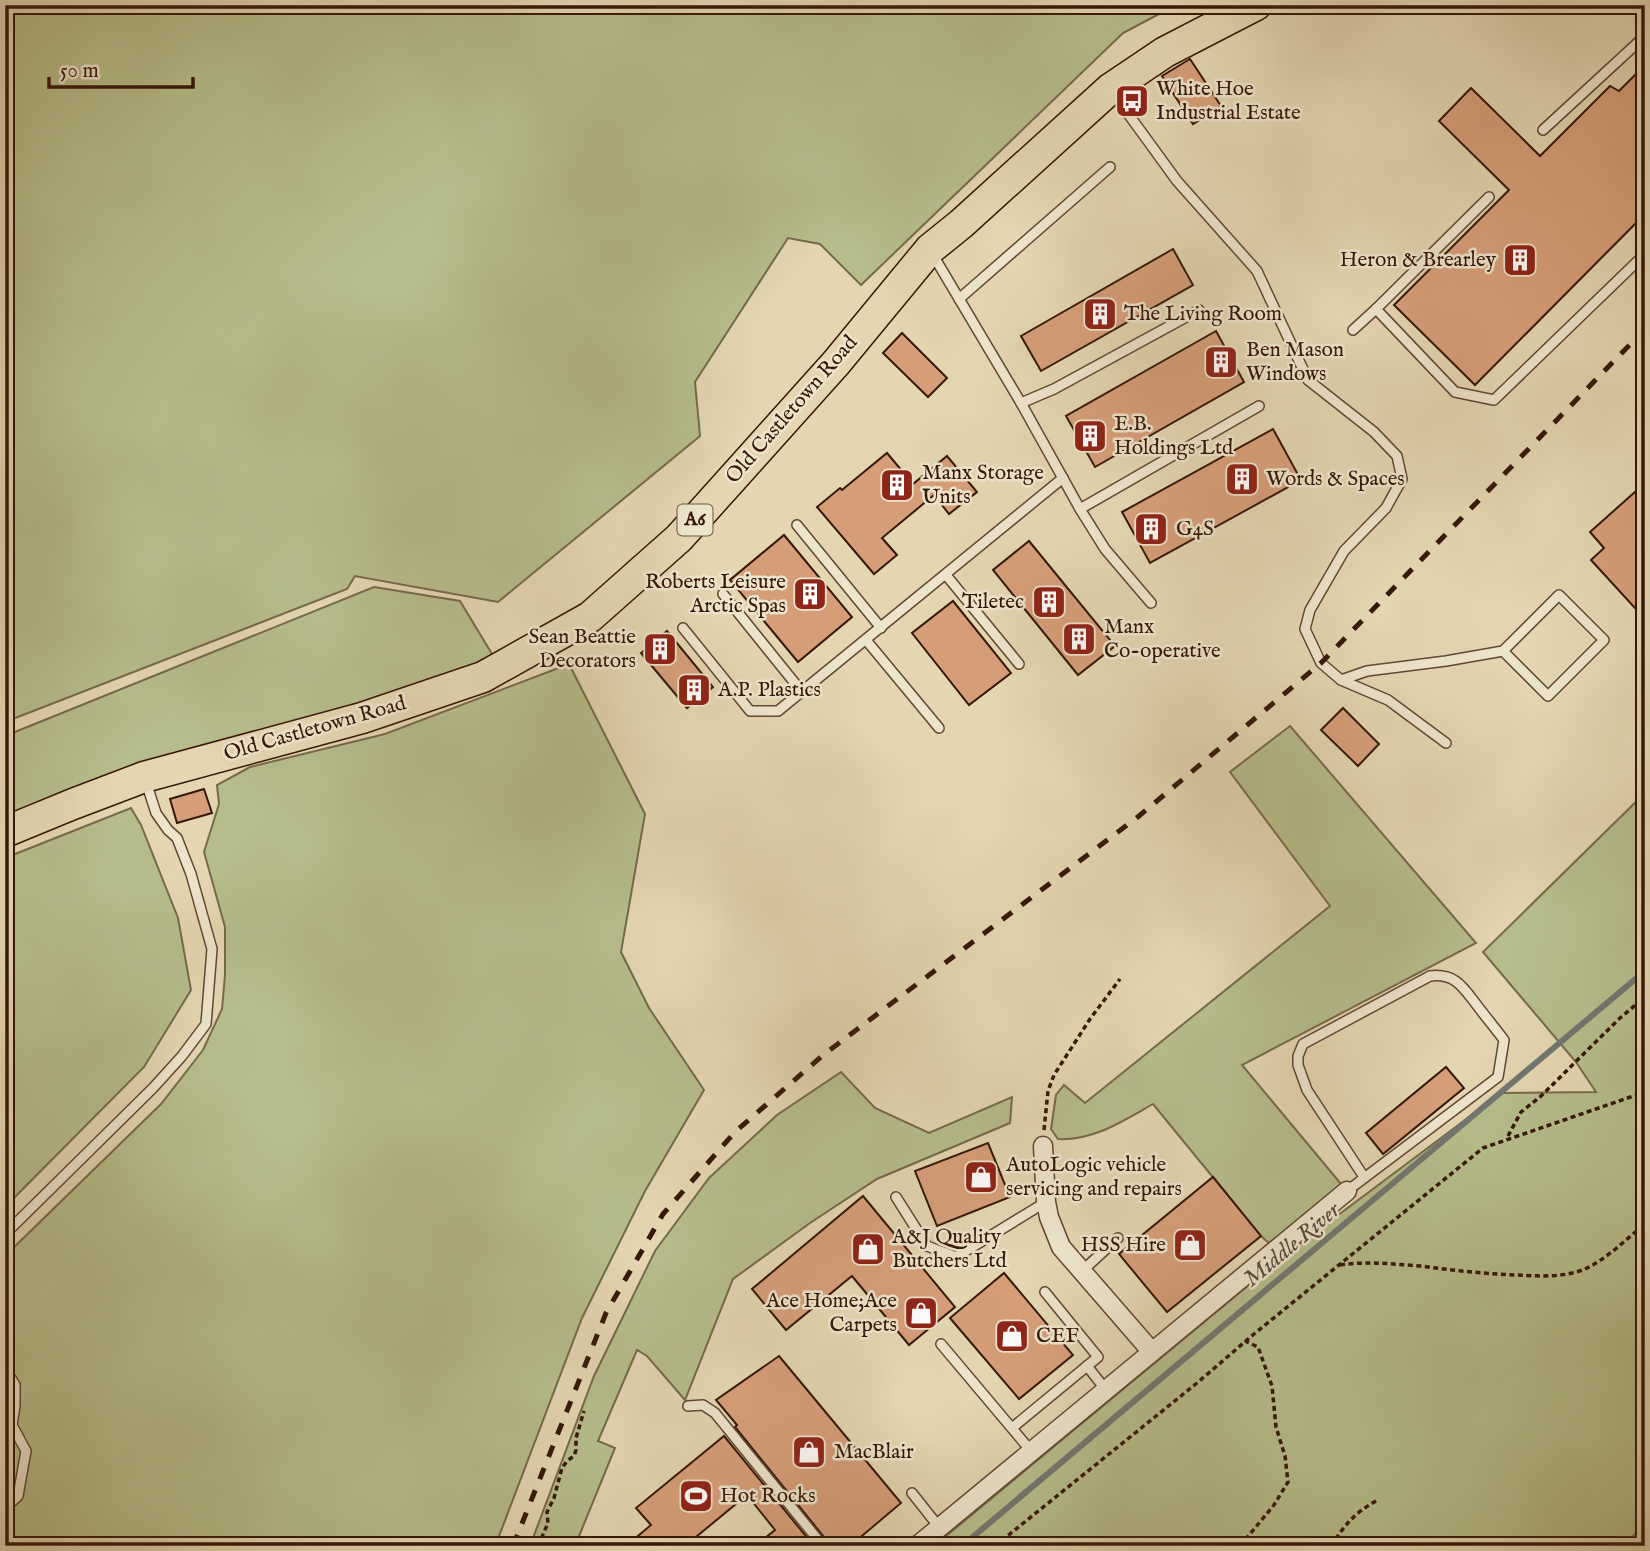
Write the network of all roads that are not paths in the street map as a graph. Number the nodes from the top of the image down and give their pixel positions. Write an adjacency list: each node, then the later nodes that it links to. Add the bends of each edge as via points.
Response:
1 (1256, 5): 3 (highway, Old Castletown Road / A6, via 1165,52)
2 (1645, 36): 4 (lane)
3 (1110, 89): 7 (highway, Old Castletown Road / A6); 26 (lane, via 1177,181 1258,271 1308,380 1397,456 1402,479 1386,508 1344,551 1310,610 1305,629 1321,663)
4 (1543, 130)
5 (1110, 167): 9 (lane)
6 (1489, 197): 10 (lane)
7 (930, 249): 9 (lane); 30 (highway, Old Castletown Road / A6, via 836,363 679,538 590,617 483,677 362,718)
8 (1645, 254): 10 (lane, via 1494,400 1455,392)
9 (959, 299): 13 (lane)
10 (1376, 309): 12 (lane)
11 (1199, 310): 13 (lane)
12 (1353, 330)
13 (1021, 403): 15 (lane)
14 (1259, 406): 16 (lane)
15 (1063, 478): 16 (lane); 18 (lane)
16 (1080, 509): 20 (lane, via 1105,548)
17 (797, 525): 22 (lane)
18 (946, 575): 22 (lane); 25 (lane)
19 (723, 594): 27 (lane)
20 (1151, 603)
21 (683, 628): 27 (lane, via 750,711 778,711)
22 (881, 628): 23 (lane)
23 (866, 640): 27 (lane); 28 (lane)
24 (1503, 651): 24 (lane, via 1559,595 1604,640 1548,696); 26 (lane, via 1367,671)
25 (1020, 664)
26 (1342, 680): 29 (lane, via 1388,700)
27 (802, 692)
28 (939, 728)
29 (1446, 743)
30 (144, 777): 31 (highway, Old Castletown Road / A6); 37 (lane, via 156,813 177,838 212,948 206,1024 153,1088)
31 (5, 832)
32 (1043, 1146): 36 (street)
33 (1364, 1177): 33 (lane, via 1307,1090 1298,1056 1303,1044 1407,988 1430,976 1447,977 1464,987 1504,1040 1498,1077); 34 (lane)
34 (1347, 1191): 42 (street)
35 (896, 1197): 36 (lane, via 927,1246 956,1257)
36 (1046, 1202): 39 (street, via 1061,1247)
37 (5, 1234)
38 (1118, 1237): 39 (lane)
39 (1081, 1272): 42 (street)
40 (1045, 1292): 43 (lane, via 1098,1357)
41 (941, 1344): 47 (lane)
42 (1152, 1352): 45 (street)
43 (1087, 1366): 45 (lane); 47 (lane)
44 (5, 1369): 50 (lane, via 15,1385 12,1425 26,1451 18,1496)
45 (1106, 1390): 48 (street)
46 (688, 1406): 52 (lane, via 703,1405 715,1413)
47 (1012, 1428): 48 (lane)
48 (1031, 1451): 51 (street)
49 (912, 1493): 51 (lane)
50 (5, 1508)
51 (939, 1527): 53 (street)
52 (823, 1546)
53 (917, 1546)

